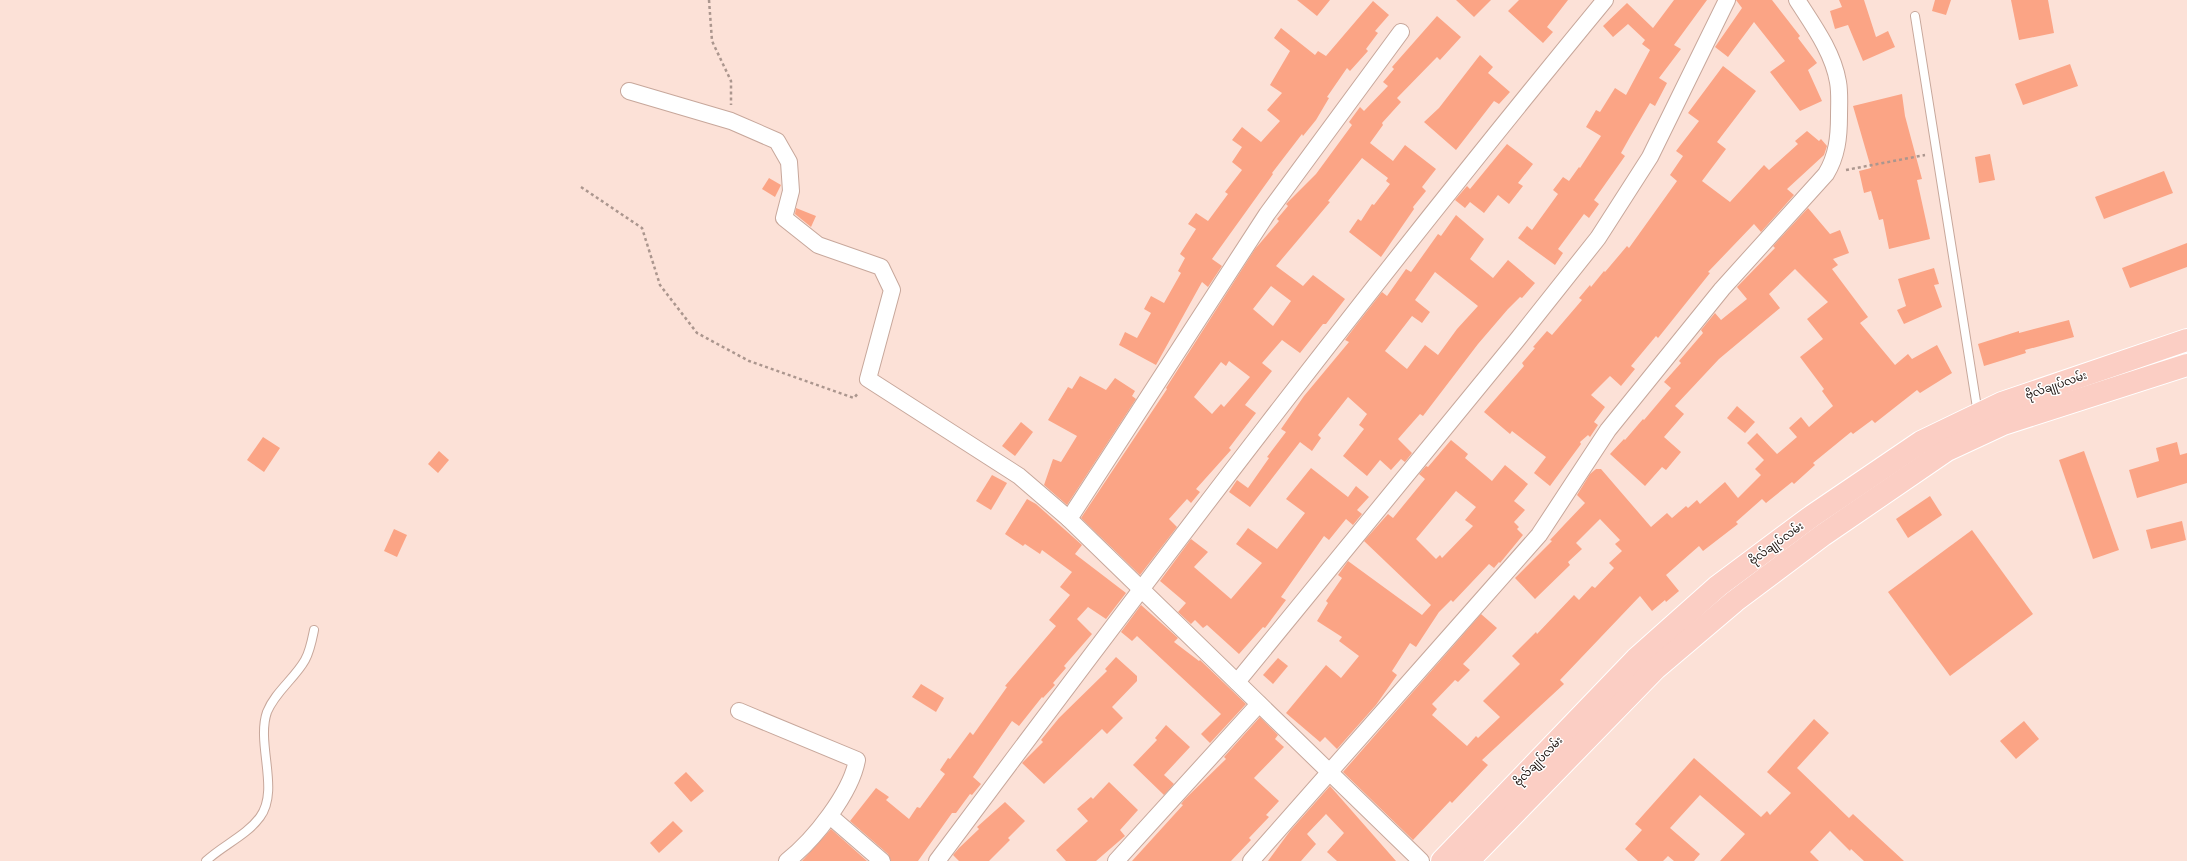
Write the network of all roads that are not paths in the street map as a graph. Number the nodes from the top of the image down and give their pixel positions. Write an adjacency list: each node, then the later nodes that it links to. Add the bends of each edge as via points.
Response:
1 (1605, 0): 11 (street, via 1523,100)
2 (1727, 0): 13 (street, via 1650,157 1598,238)
3 (1797, 0): 16 (street, via 1820,36 1835,69 1838,83 1839,131 1834,162 1722,289 1612,424 1539,535)
4 (1915, 16): 9 (lane)
5 (1401, 32): 10 (street, via 1267,214)
6 (629, 91): 10 (street, via 731,121 776,141 789,162 791,191 784,218 818,245 881,267 892,290 868,379 1019,476)
7 (2187, 340): 9 (main road, ဗိုလ်ချုပ်လမ်း, via 2002,403)
8 (2187, 365): 26 (main road, ဗိုလ်ချုပ်လမ်း, via 2003,424 1947,450 1823,535 1735,601 1656,668)
9 (1978, 415): 25 (main road, ဗိုလ်ချုပ်လမ်း, via 1921,442 1812,516 1718,586 1636,659)
10 (1069, 518): 11 (street)
11 (1140, 588): 13 (street); 21 (street)
12 (314, 630): 18 (lane, via 305,659 268,711 263,744 268,787 267,801 261,816 243,835)
13 (1237, 682): 14 (street)
14 (1259, 704): 16 (street); 22 (street)
15 (739, 711): 17 (street, via 857,760 855,769)
16 (1328, 772): 23 (street); 24 (street)
17 (830, 816): 19 (street); 20 (street)
18 (206, 861)
19 (787, 861)
20 (882, 861)
21 (937, 861)
22 (1116, 861)
23 (1251, 861)
24 (1421, 861)
25 (1442, 861)
26 (1468, 861)

